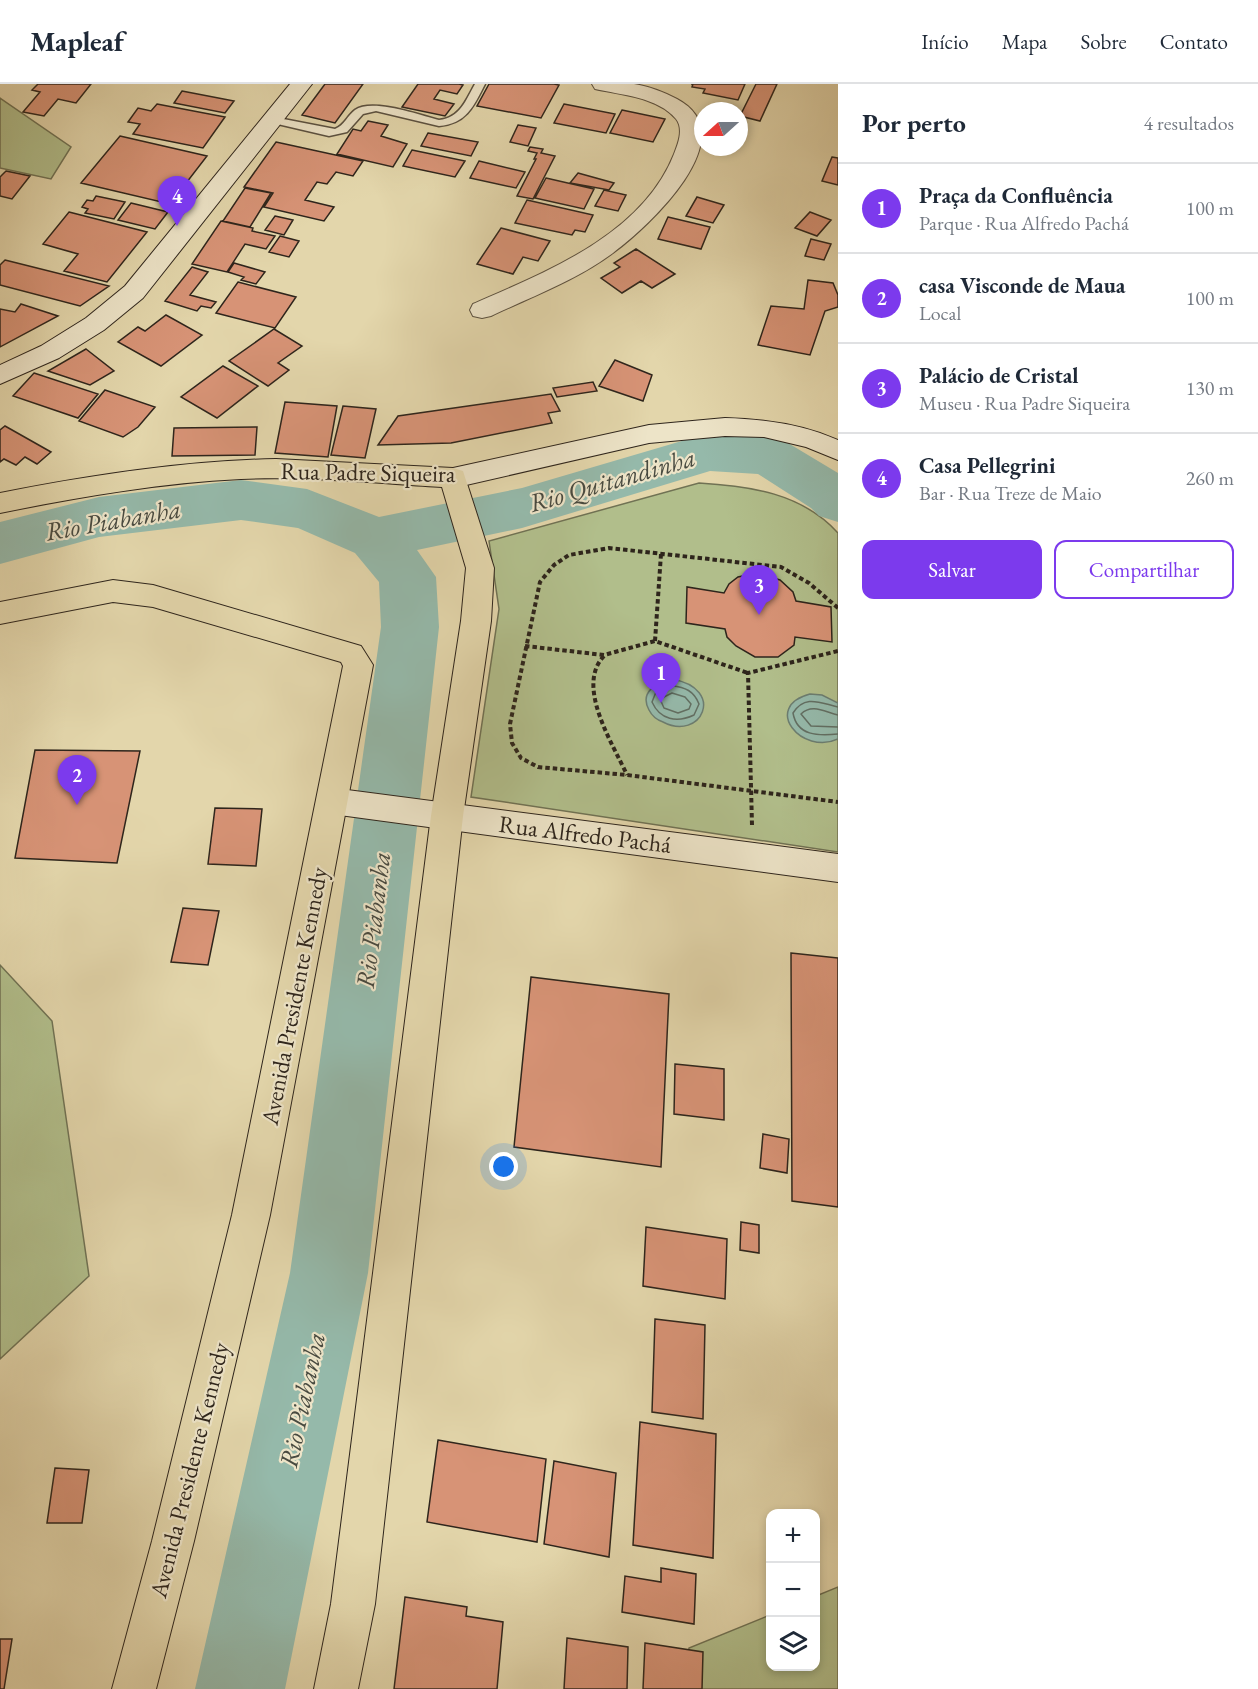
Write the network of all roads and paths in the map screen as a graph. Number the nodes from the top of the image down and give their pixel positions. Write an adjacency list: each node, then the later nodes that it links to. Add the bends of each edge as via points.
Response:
1 (301, 84): 4 (main road)
2 (480, 84): 4 (lane, via 459,119 450,123 376,108 359,112 348,129 339,132)
3 (603, 84): 5 (main road, via 644,94 682,112 689,123 690,137 684,161 667,190 626,231 568,272)
4 (273, 120): 6 (main road, via 134,292 95,324 50,352)
5 (482, 310)
6 (0, 375)
7 (838, 451): 8 (main road, Rua Padre Siqueira, via 764,429 725,427 649,434)
8 (456, 487): 9 (main road, Rua Padre Siqueira, via 274,469 172,475); 22 (main road, via 480,568 476,621)
9 (0, 503)
10 (661, 554): 11 (path, via 781,567 809,583); 13 (path); 14 (path, via 609,549 583,550 564,556 550,566 540,582)
11 (838, 608)
12 (0, 613): 20 (main road, Avenida Presidente Kennedy, via 113,591 153,596 351,654 358,665)
13 (655, 641): 16 (path); 17 (path)
14 (525, 645): 16 (path); 18 (path, via 510,724 512,743 521,758 538,767)
15 (838, 651): 17 (path)
16 (604, 655): 18 (path, via 595,668 596,704)
17 (748, 673): 19 (path)
18 (627, 775): 19 (path)
19 (751, 791): 21 (path)
20 (339, 802): 22 (main road, Rua Alfredo Pachá); 24 (main road, Avenida Presidente Kennedy, via 251,1215)
21 (838, 802)
22 (438, 815): 23 (main road, Rua Alfredo Pachá); 25 (main road, via 377,1418 353,1604)
23 (838, 868)
24 (134, 1689)
25 (336, 1689)

